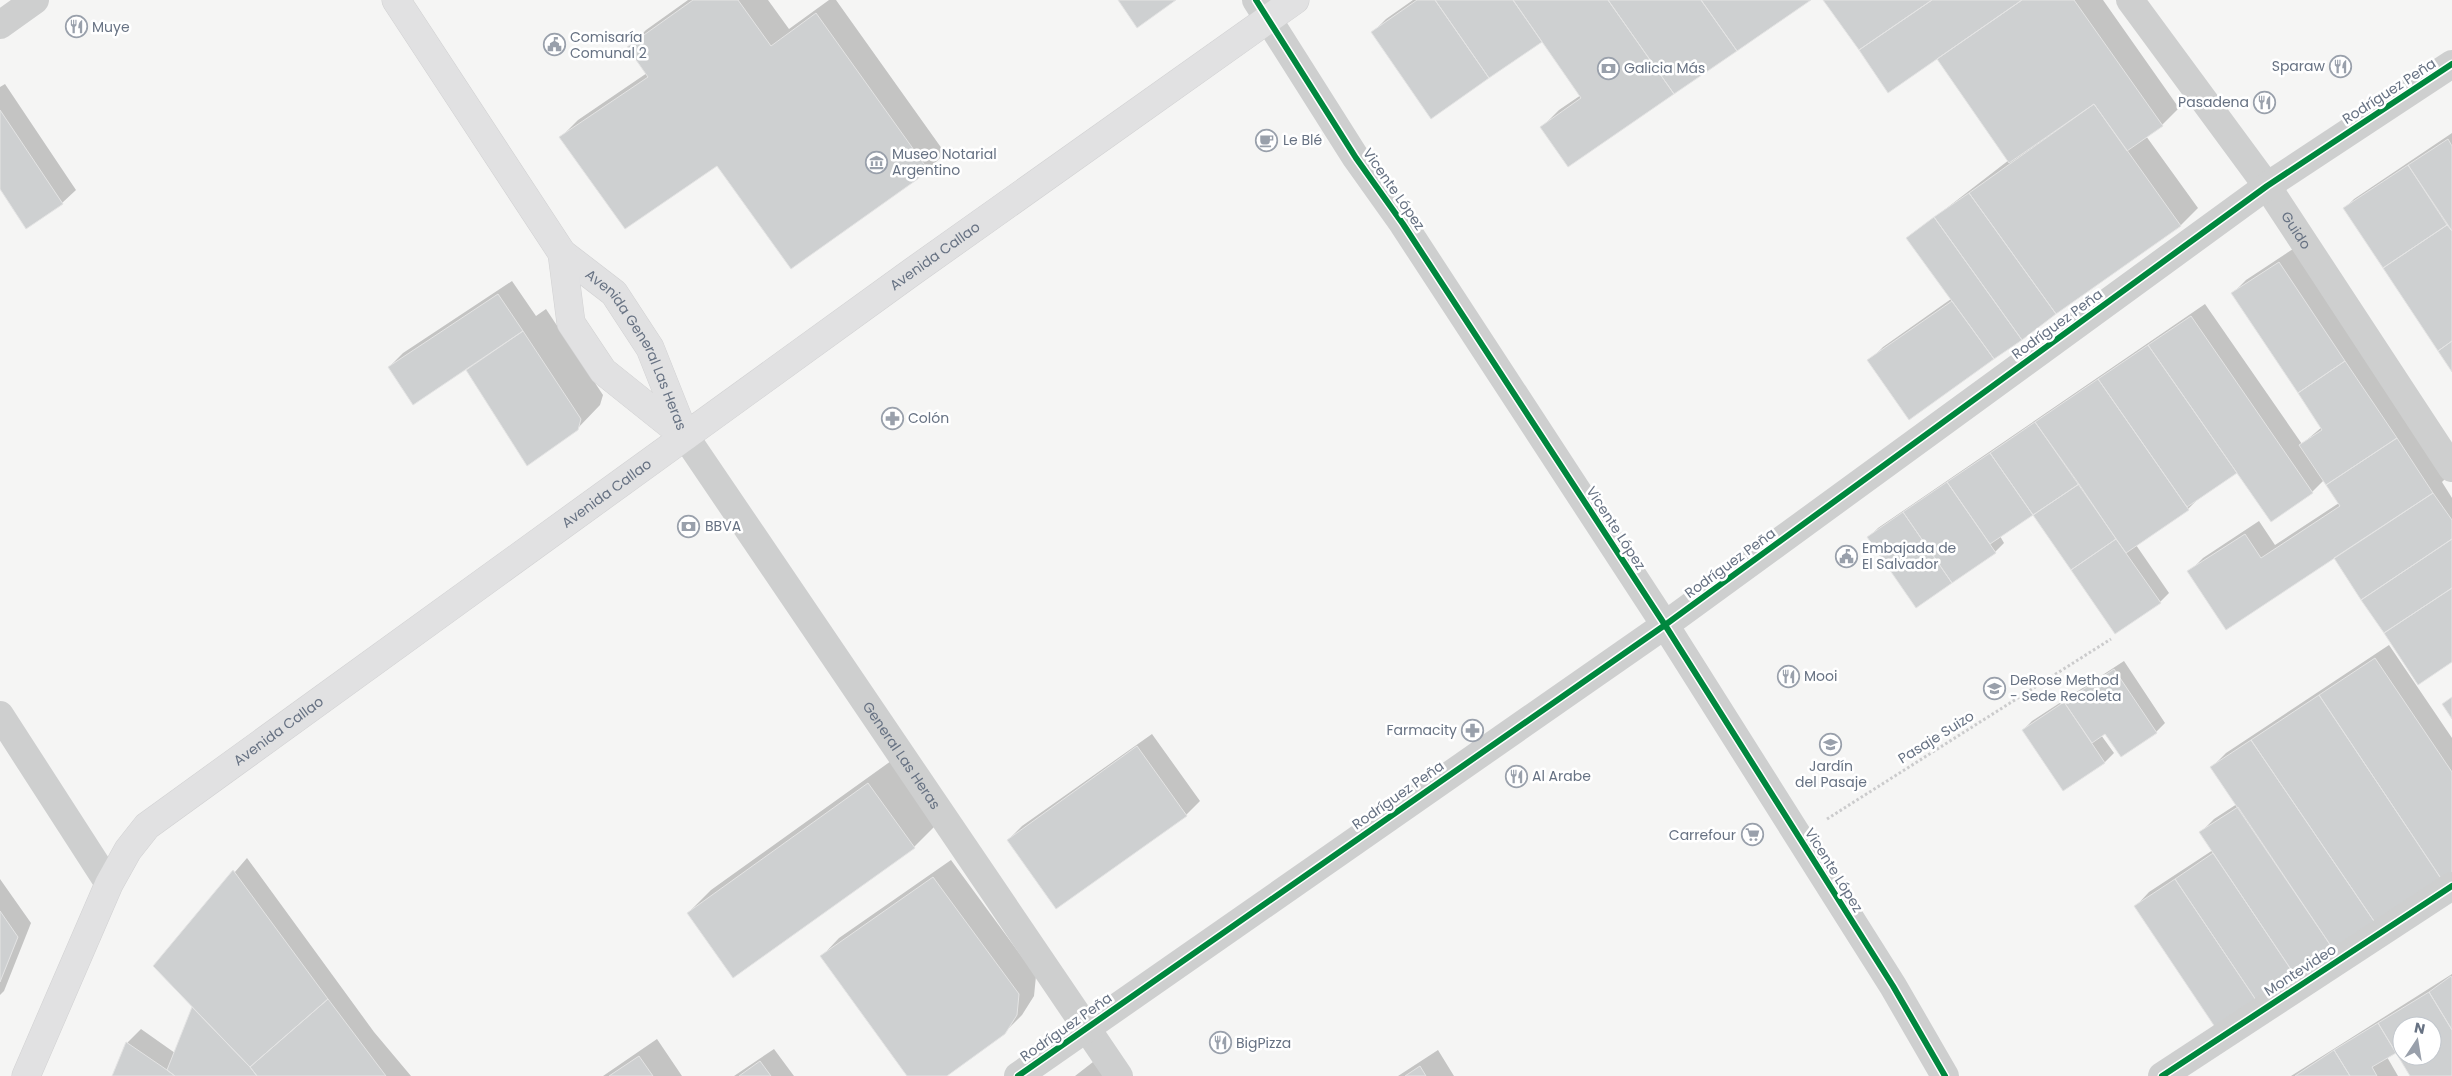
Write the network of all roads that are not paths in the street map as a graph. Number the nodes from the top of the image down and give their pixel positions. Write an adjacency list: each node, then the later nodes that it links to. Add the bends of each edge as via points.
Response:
1 (35, 0): 6 (street)
2 (396, 0): 9 (main road, Avenida General Las Heras)
3 (1295, 0): 5 (main road, Avenida Callao)
4 (2130, 0): 8 (street, Guido)
5 (1262, 10): 10 (main road, Avenida Callao); 12 (street, Vicente López)
6 (0, 24)
7 (2452, 64): 8 (street, Rodríguez Peña)
8 (2267, 186): 11 (street, Guido); 12 (street, Rodríguez Peña)
9 (562, 253): 10 (main road, Avenida General Las Heras, via 614,293 650,348); 10 (main road, Avenida General Las Heras, via 571,323 603,371)
10 (685, 436): 14 (main road, Avenida Callao, via 161,815 147,826 128,850); 16 (street, General Las Heras)
11 (2452, 468)
12 (1665, 625): 16 (street, Rodríguez Peña); 20 (street, Vicente López, via 1893,986)
13 (0, 715): 14 (street)
14 (109, 884): 17 (main road, Avenida Callao)
15 (2452, 886): 21 (street, Montevideo)
16 (1087, 1027): 18 (street, Rodríguez Peña); 19 (street, General Las Heras)
17 (26, 1076)
18 (1018, 1076)
19 (1119, 1076)
20 (1945, 1076)
21 (2162, 1076)

